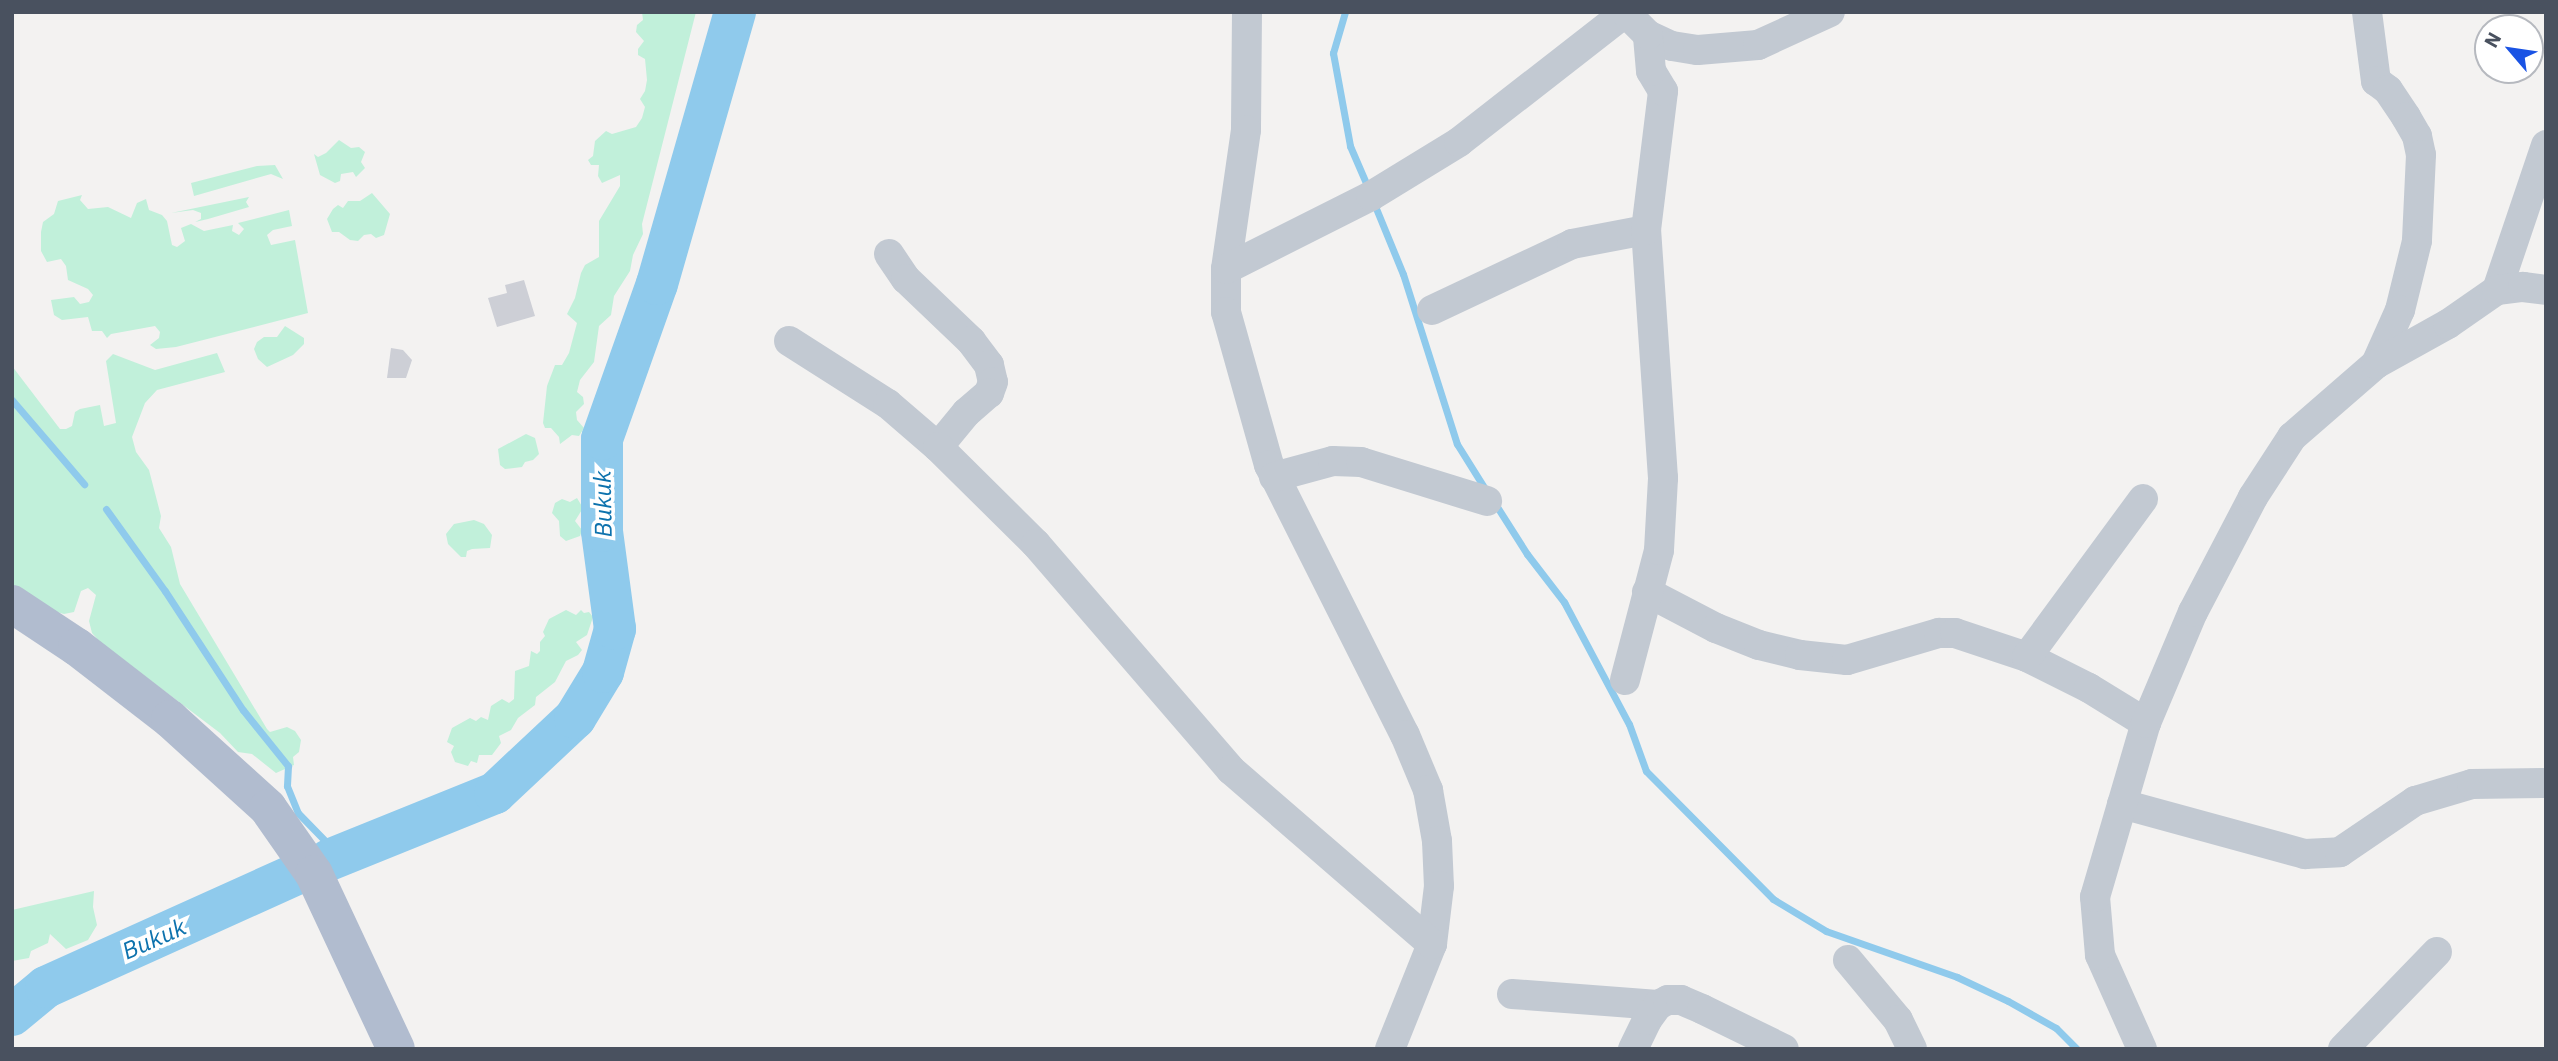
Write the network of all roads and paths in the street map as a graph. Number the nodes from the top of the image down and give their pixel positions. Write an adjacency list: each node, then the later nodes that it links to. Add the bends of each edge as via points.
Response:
1 (1247, 12): 11 (street, via 1246,130)
2 (1830, 12): 6 (street, via 1758,45)
3 (2367, 12): 16 (street, via 2376,81 2406,117 2421,155 2417,241 2400,310)
4 (1626, 13): 5 (street); 11 (street, via 1459,142 1371,196)
5 (1648, 35): 6 (street, via 1672,46); 7 (street, via 1651,71)
6 (1698, 50): 7 (street, via 1672,70)
7 (1663, 91): 9 (street)
8 (2546, 145): 12 (street)
9 (1646, 230): 14 (street, via 1572,244); 21 (street, via 1663,478 1659,550)
10 (889, 254): 17 (street, via 906,279 971,341 989,365 993,382 989,393)
11 (1226, 269): 18 (street, via 1226,312)
12 (2497, 290): 13 (street); 16 (street)
13 (2546, 290)
14 (1432, 310)
15 (789, 341): 17 (street, via 888,404)
16 (2376, 364): 25 (street, via 2292,437 2266,477 2193,611)
17 (938, 447): 28 (street, via 1045,554 1231,771)
18 (1274, 477): 20 (street, via 1333,461 1362,462); 28 (street, via 1405,735 1428,790 1439,887)
19 (2143, 499): 23 (street)
20 (1487, 501)
21 (1647, 592): 23 (street, via 1716,628 1800,655 1847,660 1940,633 1955,633); 24 (street)
22 (12, 604): 33 (main road, via 170,719 268,807 314,874)
23 (2026, 657): 25 (street)
24 (1625, 680)
25 (2146, 723): 27 (street)
26 (2546, 783): 27 (street, via 2472,784 2415,801 2340,852 2305,854)
27 (2122, 804): 38 (street, via 2095,897 2100,955)
28 (1432, 944): 34 (street)
29 (2437, 952): 39 (street)
30 (1848, 960): 37 (street, via 1898,1020)
31 (1512, 994): 32 (street)
32 (1658, 1005): 35 (street); 36 (street, via 1681,1000)
33 (396, 1049)
34 (1390, 1049)
35 (1633, 1049)
36 (1784, 1049)
37 (1912, 1049)
38 (2141, 1049)
39 (2343, 1049)

